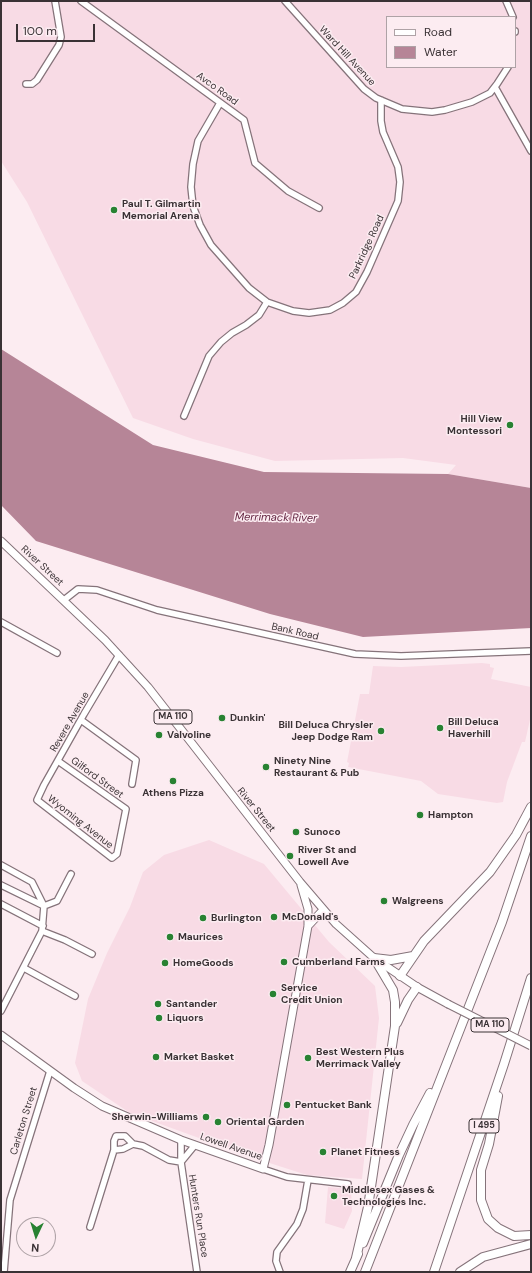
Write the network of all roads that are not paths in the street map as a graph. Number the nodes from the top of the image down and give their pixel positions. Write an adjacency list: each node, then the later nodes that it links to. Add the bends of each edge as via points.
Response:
1 (55, 1): 7 (street, via 61,37 59,45 37,80 32,84)
2 (81, 1): 10 (street, Avco Road)
3 (285, 1): 9 (street, Ward Hill Avenue, via 350,76)
4 (506, 1): 5 (street)
5 (513, 16)
6 (507, 68): 8 (street, Ward Hill Avenue)
7 (26, 84)
8 (495, 87): 9 (street, Ward Hill Avenue, via 490,93 472,102 432,112 402,108); 11 (street)
9 (381, 100): 13 (street, Parkridge Road, via 383,132 398,167 398,201 356,292 330,310 309,313 293,311)
10 (220, 103): 12 (street, Avco Road, via 244,120 255,162 288,191); 13 (street, Parkridge Road, via 198,141 191,187 194,206 200,225 212,246 249,288)
11 (531, 151)
12 (319, 208)
13 (267, 302): 14 (street, via 259,315 232,332 209,356)
14 (184, 416)
15 (1, 541): 16 (main road, River Street / MA 110)
16 (64, 600): 18 (street, Bank Road, via 78,589 97,590 156,610 355,654 402,656); 20 (main road, River Street / MA 110)
17 (1, 622): 19 (street)
18 (531, 651)
19 (57, 653)
20 (119, 655): 21 (street, Revere Avenue); 30 (main road, River Street / MA 110, via 171,714)
21 (81, 720): 22 (street, Revere Avenue); 23 (street, via 136,760)
22 (58, 761): 24 (street, Revere Avenue); 27 (street, Gilford Street, via 126,809 116,854)
23 (132, 784)
24 (37, 800): 27 (street, Wyoming Avenue)
25 (531, 807): 38 (highway, via 516,835 490,872)
26 (531, 836): 50 (highway, via 502,922)
27 (112, 858)
28 (2, 868): 33 (street, via 32,882)
29 (71, 874): 33 (street, via 57,901)
30 (300, 882): 34 (main road, River Street / MA 110); 35 (main road, Lowell Avenue, via 308,909)
31 (1, 885): 33 (street)
32 (1, 904): 36 (street)
33 (44, 906): 36 (street)
34 (323, 910): 35 (main road); 39 (main road, River Street / MA 110)
35 (308, 926): 57 (main road, Lowell Avenue)
36 (42, 929): 37 (street); 40 (street)
37 (92, 954)
38 (413, 956): 39 (highway, via 391,960); 41 (highway)
39 (374, 958): 41 (main road, River Street / MA 110); 46 (highway, via 393,990)
40 (24, 968): 44 (street); 45 (street)
41 (400, 976): 43 (main road, River Street / MA 110)
42 (531, 978): 49 (highway, I 495)
43 (417, 987): 46 (highway); 48 (main road, River Street / MA 110, bridge)
44 (75, 996)
45 (1, 1011)
46 (395, 1026): 63 (highway, via 368,1207)
47 (1, 1035): 51 (main road, Lowell Avenue)
48 (531, 1046)
49 (504, 1064): 61 (highway, via 489,1144 481,1170 480,1200 488,1219 498,1228 514,1236); 69 (highway, I 495)
50 (445, 1067): 63 (highway, via 413,1125); 68 (highway)
51 (50, 1071): 52 (main road, Lowell Avenue, via 102,1106); 64 (street, Carleton Street, via 10,1200)
52 (181, 1140): 54 (main road, Lowell Avenue); 56 (street, Hunters Run Place)
53 (133, 1144): 55 (street); 55 (street, Hunters Run Place, via 125,1136 119,1135 114,1138); 56 (street, Hunters Run Place, via 143,1146 169,1160)
54 (195, 1145): 56 (street); 57 (main road, Lowell Avenue)
55 (114, 1150): 60 (street, Hunters Run Place)
56 (181, 1162): 65 (street, Hunters Run Place)
57 (263, 1169): 58 (street, via 287,1177)
58 (308, 1180): 59 (street); 66 (street, via 303,1209 297,1224 277,1252 276,1261)
59 (348, 1184)
60 (90, 1227)
61 (531, 1235)
62 (531, 1244): 70 (highway, via 483,1257)
63 (356, 1258): 67 (highway)
64 (4, 1272)
65 (197, 1272)
66 (280, 1272)
67 (350, 1272)
68 (365, 1272)
69 (434, 1272)
70 (460, 1272)

